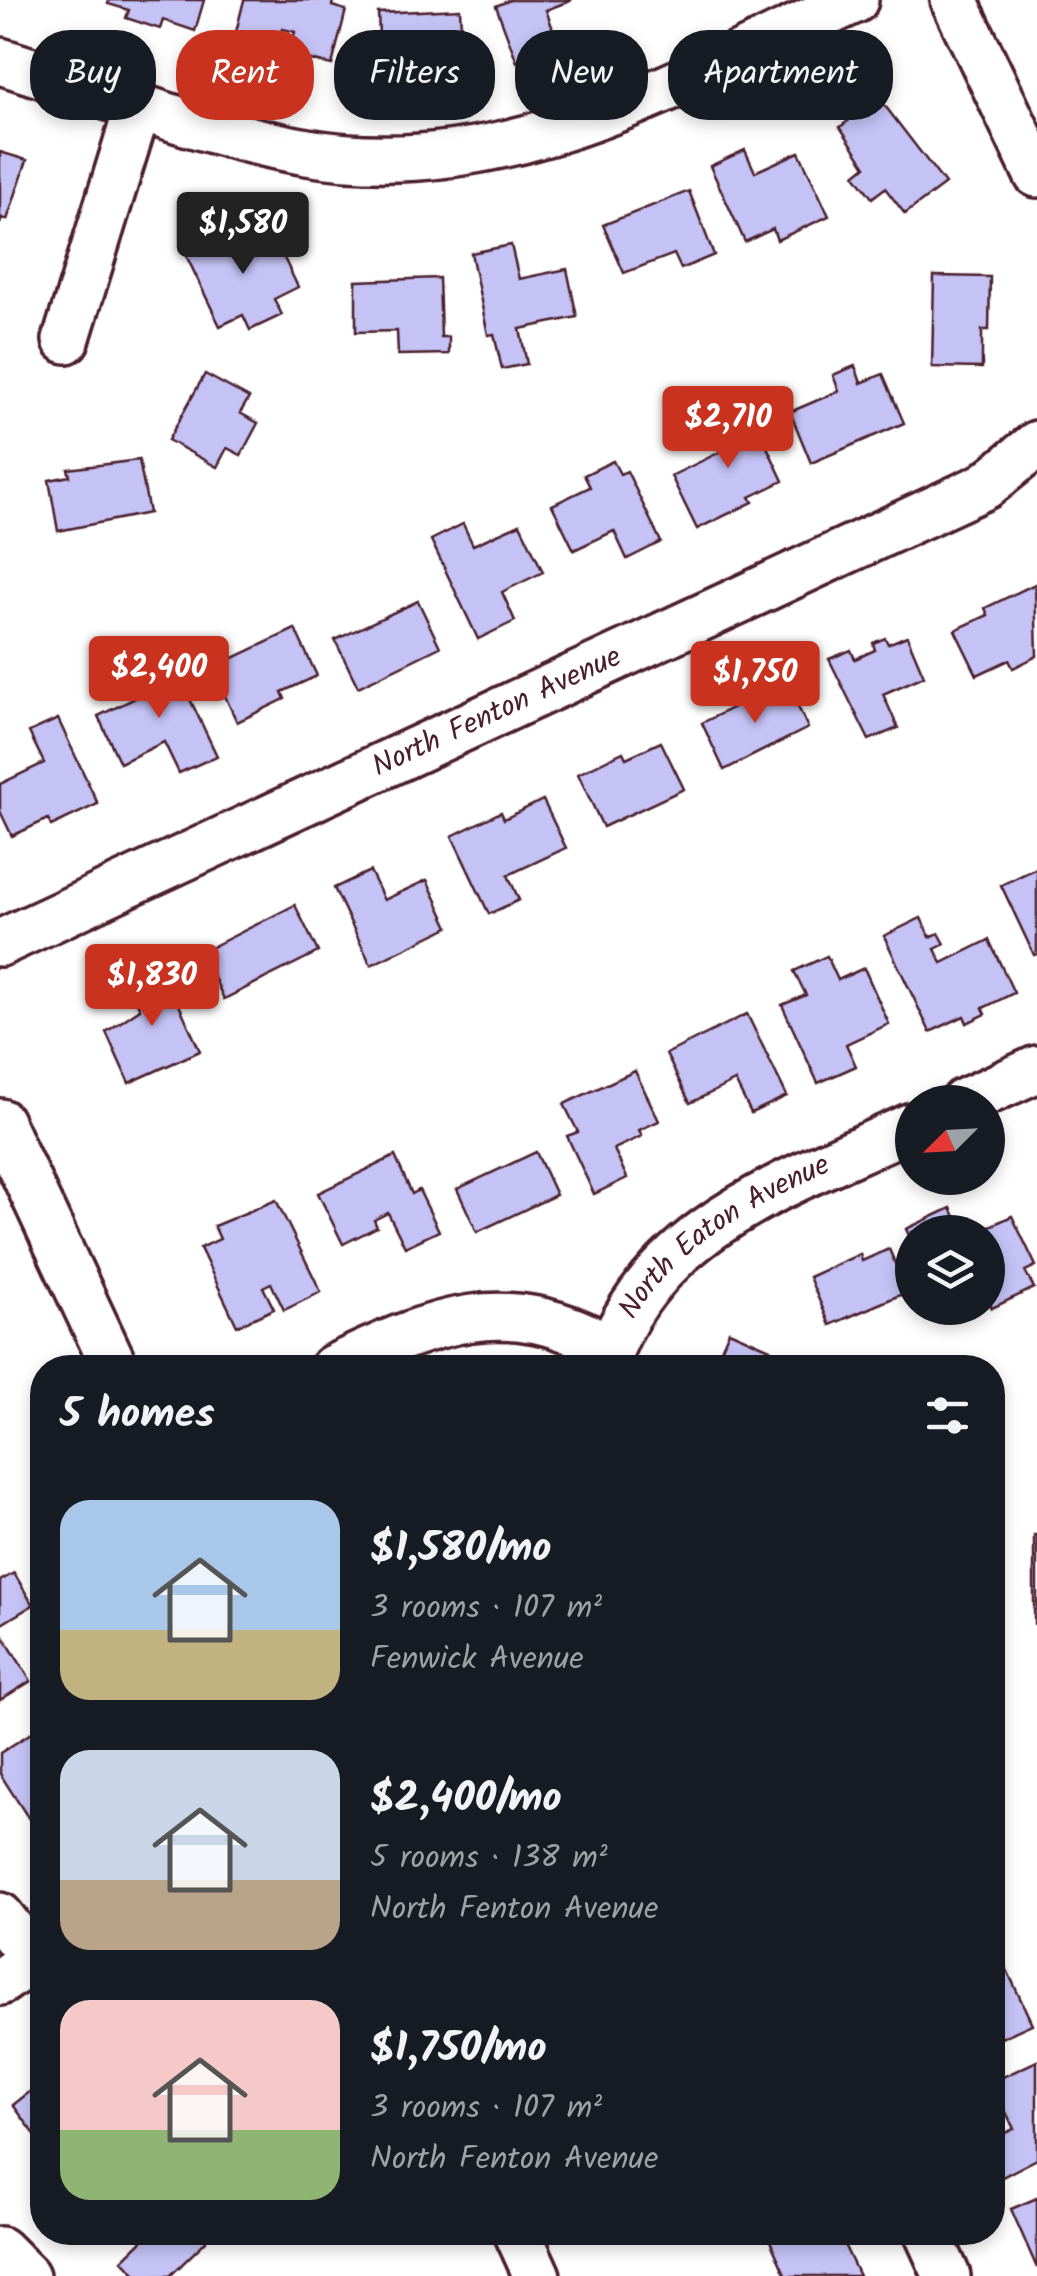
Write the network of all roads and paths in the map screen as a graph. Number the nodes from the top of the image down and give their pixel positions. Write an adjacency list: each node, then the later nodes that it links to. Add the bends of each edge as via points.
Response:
1 (855, 0): 5 (street, via 590,120 453,156 310,152)
2 (954, 0): 7 (street)
3 (0, 62): 4 (street)
4 (30, 71)
5 (156, 109)
6 (134, 120): 8 (street)
7 (1037, 174)
8 (66, 340)
9 (1037, 444): 10 (street, North Fenton Avenue, via 985,486)
10 (0, 943)
11 (1037, 1069): 12 (street)
12 (1002, 1085)
13 (0, 1122): 15 (street)
14 (895, 1134): 18 (street, North Eaton Avenue, via 707,1226 650,1280)
15 (108, 1355)
16 (361, 1355): 17 (street, North Eaton Avenue, via 422,1326 486,1315 551,1322)
17 (602, 1355)
18 (609, 1355)
19 (0, 1916): 20 (street)
20 (25, 1964)
21 (523, 2245): 25 (street)
22 (933, 2245): 26 (street)
23 (0, 2250): 24 (street)
24 (26, 2276)
25 (537, 2276)
26 (947, 2276)

